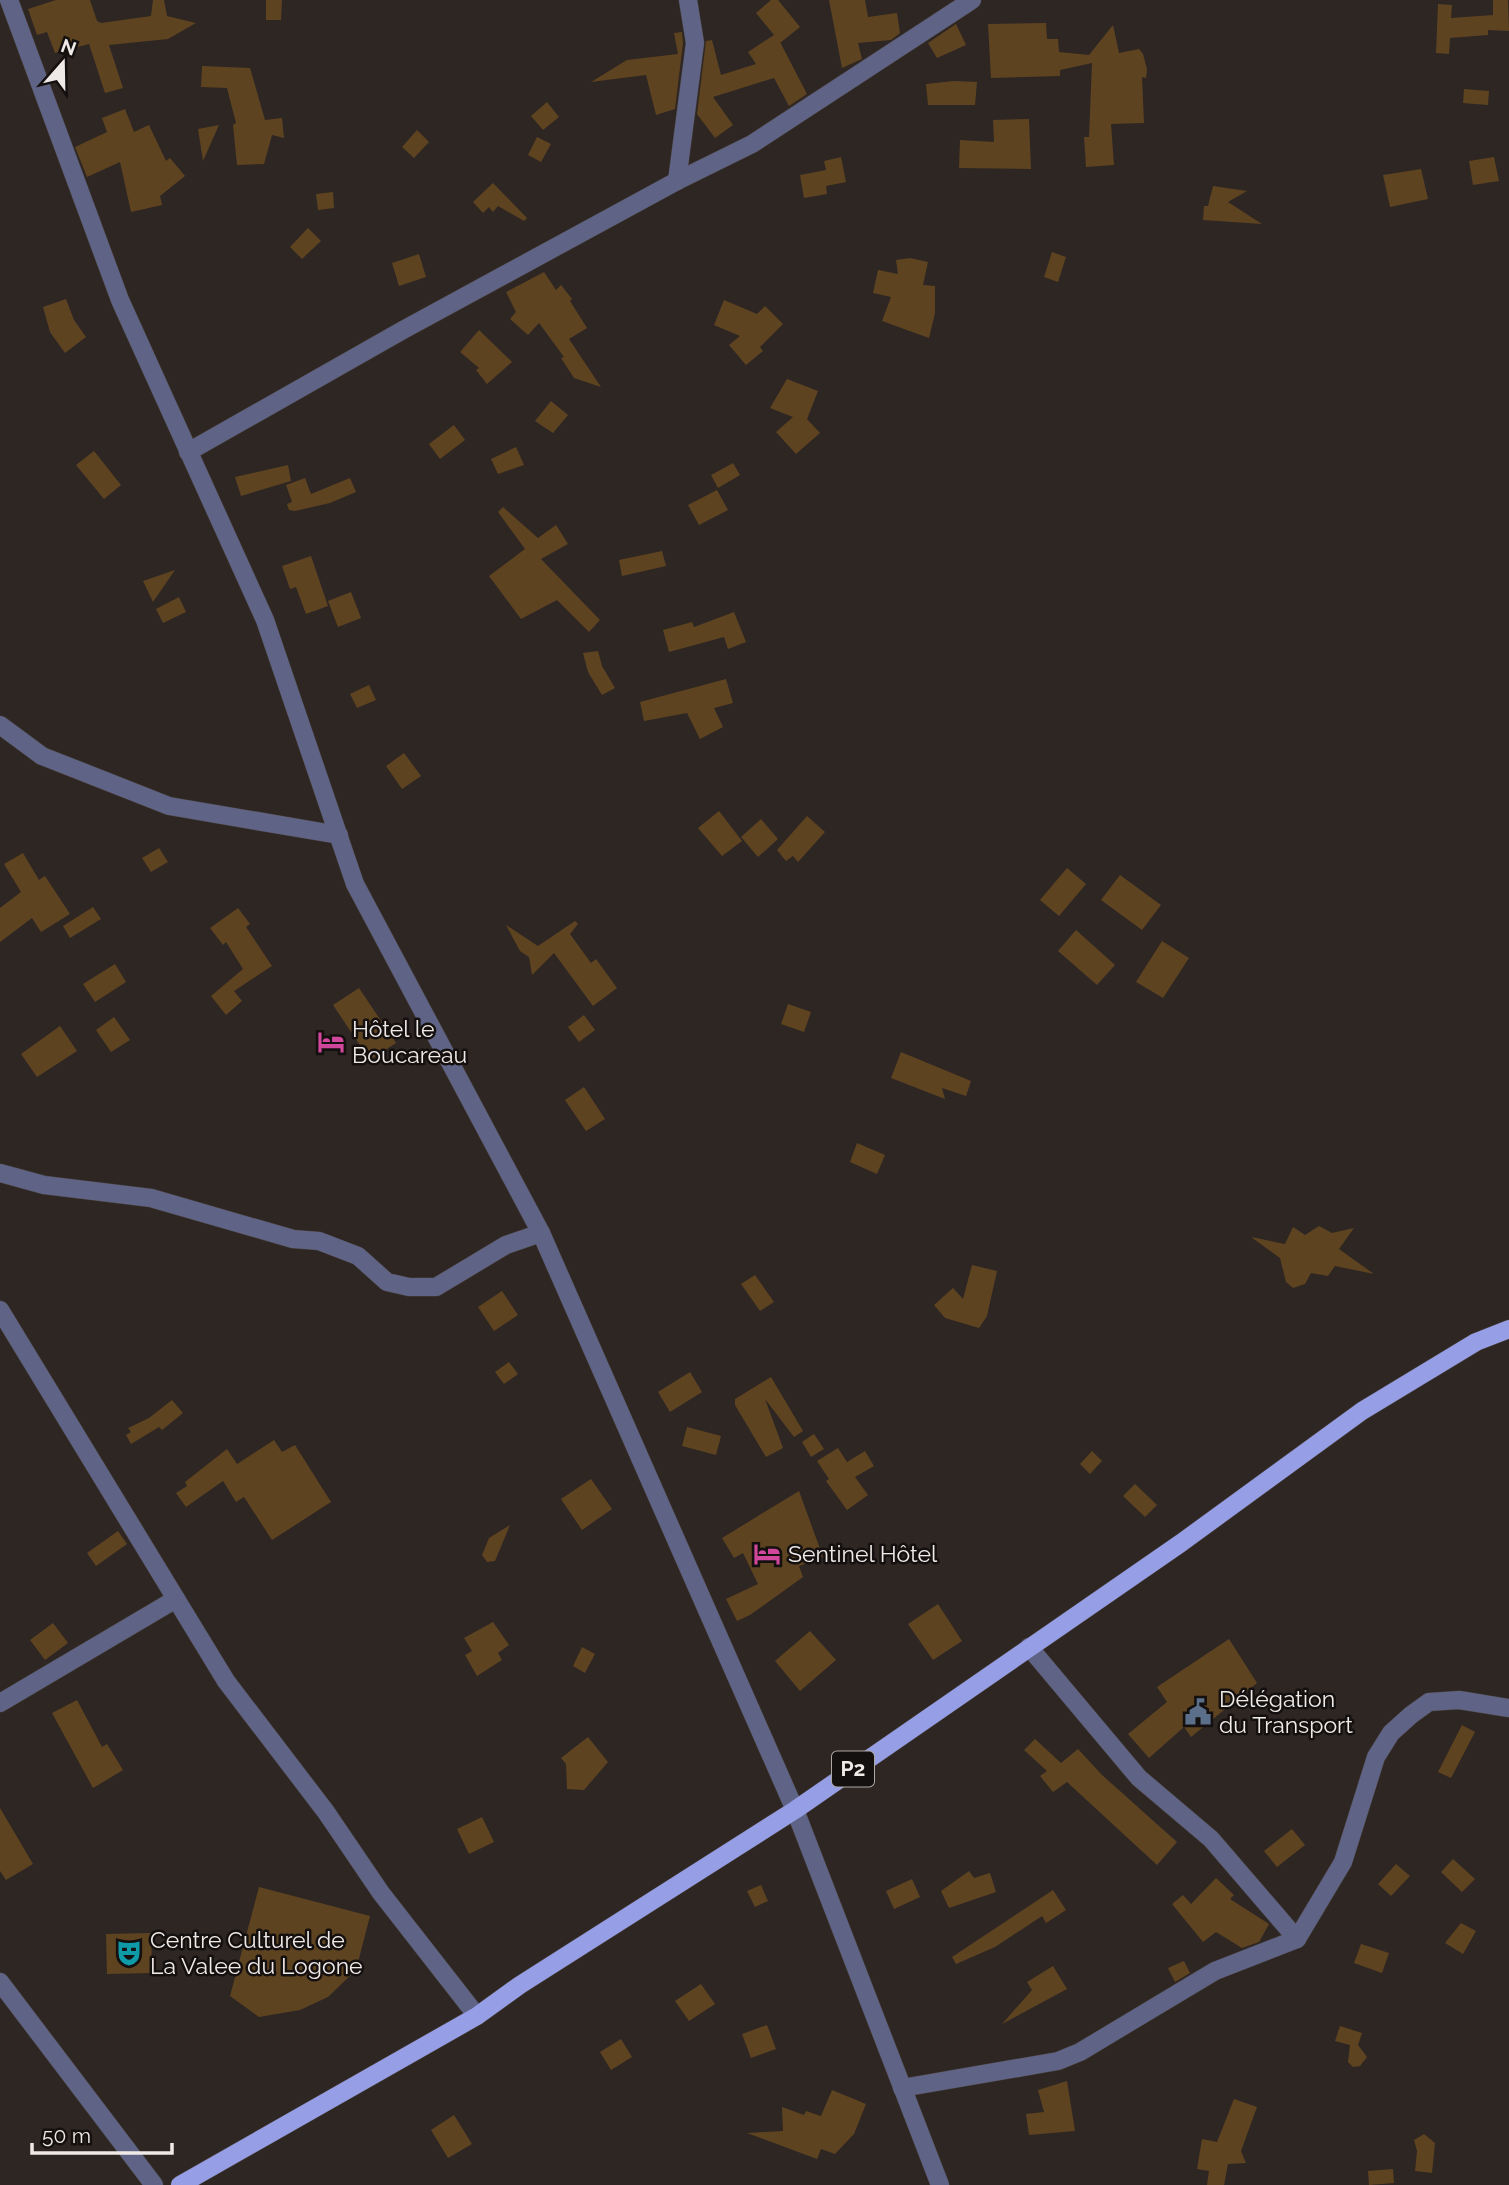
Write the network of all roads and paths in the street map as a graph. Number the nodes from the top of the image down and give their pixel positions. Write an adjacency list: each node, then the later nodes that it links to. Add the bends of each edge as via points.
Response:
1 (9, 0): 5 (street, via 120,300)
2 (688, 0): 4 (street, via 695,43)
3 (972, 0): 4 (street, via 752,144)
4 (677, 181): 5 (street)
5 (188, 452): 7 (street, via 265,620)
6 (0, 725): 7 (street, via 42,756 169,806)
7 (339, 835): 9 (street, via 355,884)
8 (0, 1173): 9 (street, via 44,1185 151,1198 293,1239 319,1241 358,1256 387,1282 409,1287 436,1287 506,1245)
9 (541, 1234): 16 (street)
10 (0, 1310): 12 (street)
11 (1509, 1329): 13 (main road, P2, via 1476,1342 1362,1411)
12 (176, 1599): 14 (street); 19 (street, via 226,1681)
13 (1028, 1647): 16 (main road, P2); 17 (street, via 1139,1779 1211,1839)
14 (0, 1703)
15 (1509, 1708): 17 (street, via 1458,1700 1429,1702 1391,1733 1376,1756 1343,1863)
16 (795, 1810): 19 (main road, P2); 20 (street)
17 (1297, 1939): 20 (street, via 1215,1971 1058,2061)
18 (0, 1982): 21 (street)
19 (477, 2016): 22 (main road, P2)
20 (902, 2088): 23 (street)
21 (154, 2185)
22 (180, 2185)
23 (940, 2185)

